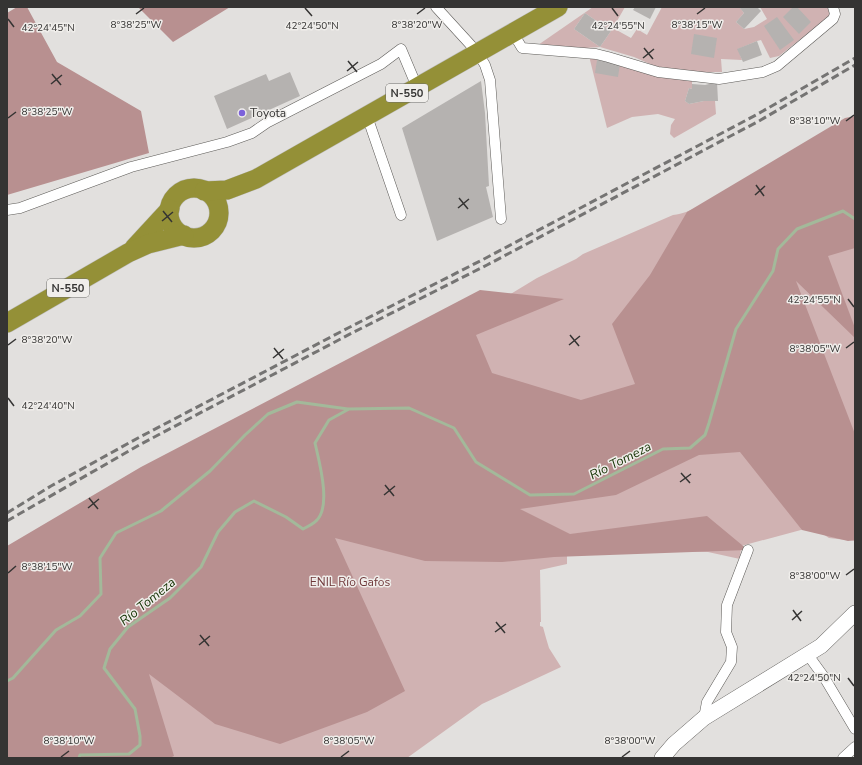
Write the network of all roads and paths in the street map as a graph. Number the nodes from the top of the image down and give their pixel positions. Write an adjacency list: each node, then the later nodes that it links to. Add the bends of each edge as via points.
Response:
1 (436, 7): 5 (street)
2 (558, 7): 4 (highway, N-550)
3 (833, 7): 4 (street, via 833,19 777,66 763,72 719,79 658,72 596,54 522,48)
4 (513, 33): 5 (highway, N-550)
5 (478, 53): 6 (highway, N-550); 14 (street, via 490,80)
6 (417, 87): 7 (highway, N-550); 11 (street, via 400,50 381,64 268,122 252,133 131,167 20,208)
7 (367, 116): 8 (highway, N-550); 12 (street)
8 (256, 179): 9 (highway, N-550, via 227,190); 13 (highway, N-550)
9 (204, 190): 10 (highway, N-550, via 195,188 180,192); 13 (highway, via 216,201)
10 (170, 209): 15 (highway, via 173,226); 16 (highway, N-550)
11 (7, 210)
12 (401, 216)
13 (218, 218): 15 (highway, N-550, via 213,230 207,234 195,238)
14 (501, 219)
15 (184, 235): 16 (highway, N-550, via 148,244)
16 (128, 253): 17 (highway, N-550)
17 (7, 323)
18 (748, 550): 21 (street, via 727,605 726,632 732,647 731,662 707,702)
19 (855, 613): 20 (street, via 821,646)
20 (808, 654): 21 (street); 22 (street)
21 (704, 718): 24 (street)
22 (855, 729)
23 (855, 747): 25 (street)
24 (662, 758)
25 (843, 758)

